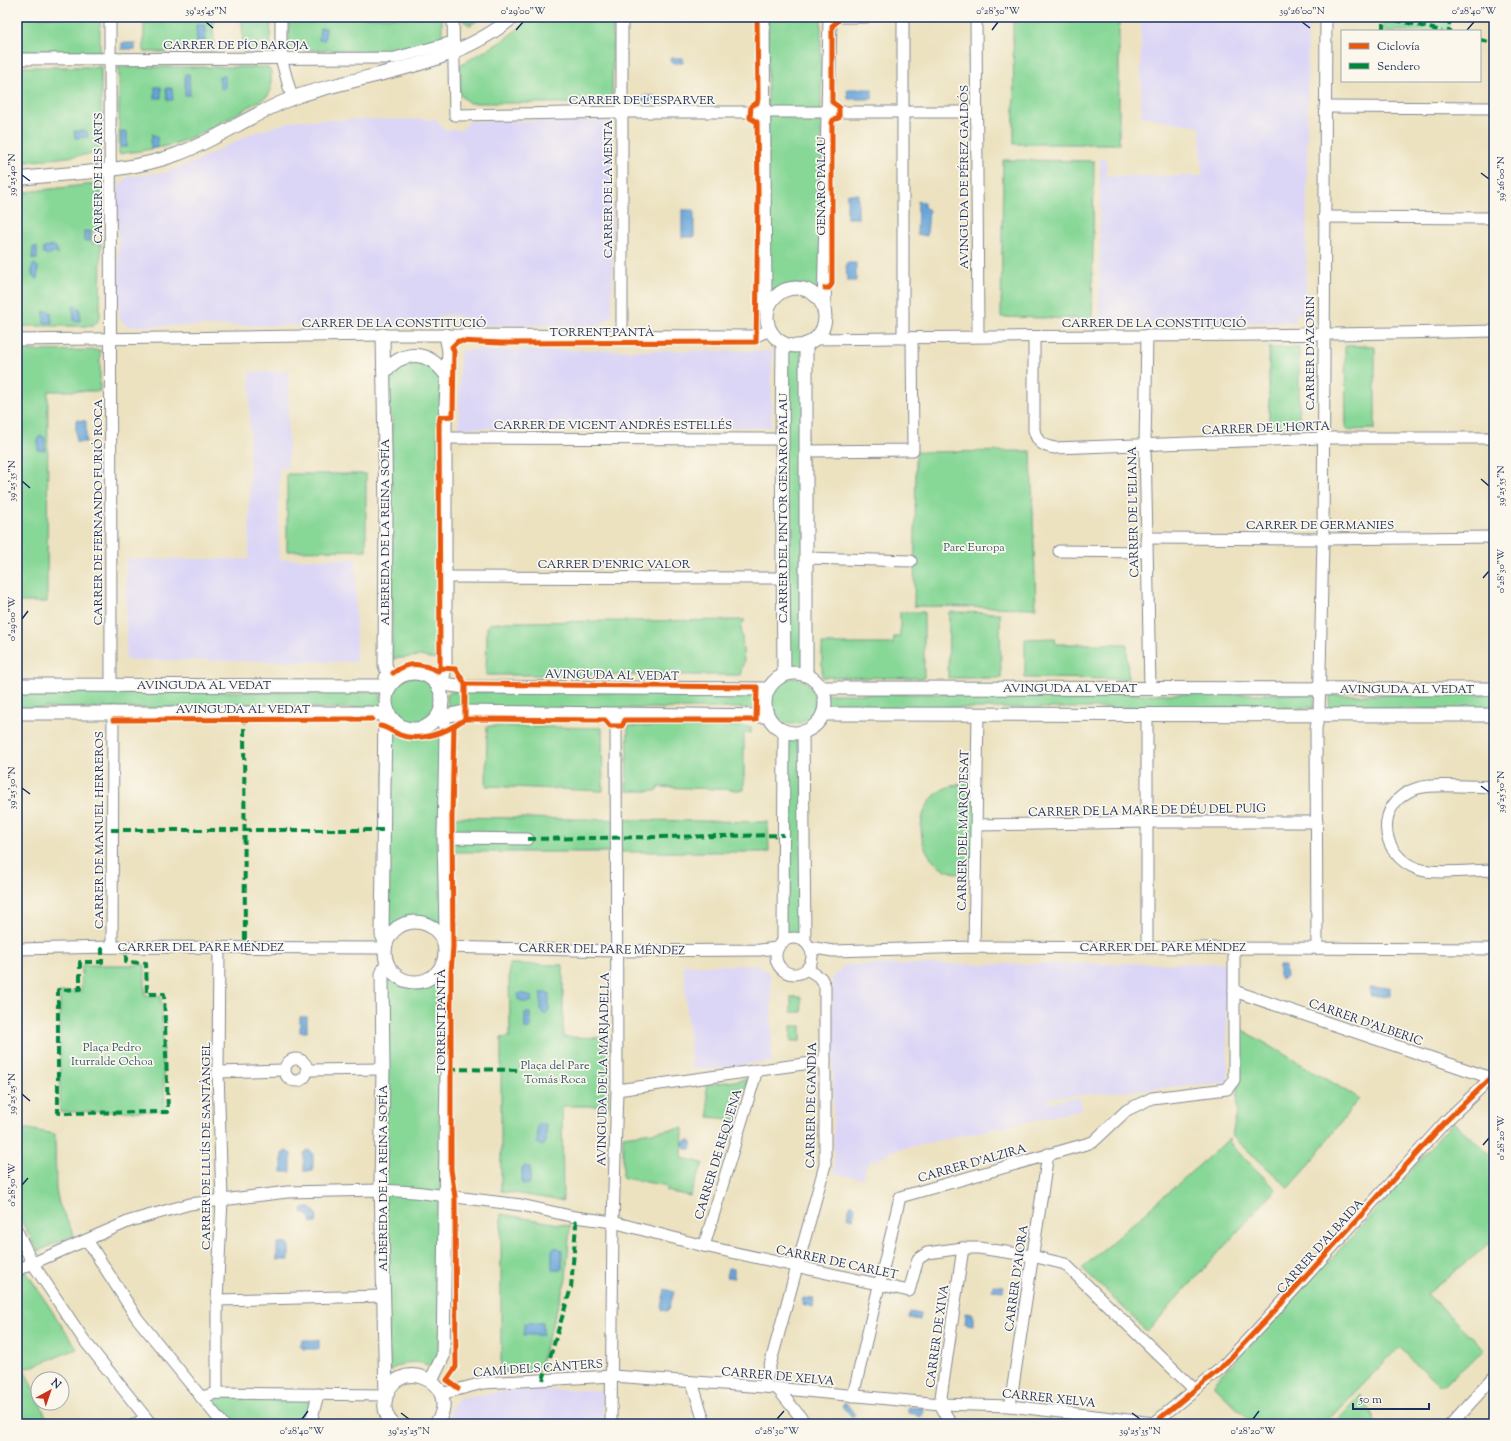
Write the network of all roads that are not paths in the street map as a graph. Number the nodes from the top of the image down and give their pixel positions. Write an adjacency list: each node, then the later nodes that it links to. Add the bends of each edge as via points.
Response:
1 (110, 17): 14 (street, CARRER DE LES ARTS)
2 (281, 17): 13 (street)
3 (453, 17): 12 (street)
4 (512, 17): 12 (street, via 493,32)
5 (622, 17): 19 (street, CARRER DE LA MENTA)
6 (763, 17): 20 (street)
7 (830, 17): 8 (street); 22 (street)
8 (866, 17)
9 (904, 17): 23 (street)
10 (976, 17): 21 (street, AVINGUDA DE PÉREZ GALDÓS)
11 (1326, 17): 17 (street, CARRER D'AZORIN)
12 (453, 47): 13 (street, CARRER DE PÍO BAROJA, via 395,58); 16 (street, via 411,67); 19 (street, CARRER DE L'ESPARVER, via 455,115)
13 (281, 58): 14 (street, CARRER DE PÍO BAROJA); 16 (street)
14 (111, 59): 15 (street, CARRER DE PÍO BAROJA); 24 (street, CARRER DE LES ARTS)
15 (17, 60)
16 (292, 98): 24 (street, via 196,147 153,162)
17 (1325, 107): 18 (street); 26 (street, CARRER D'AZORIN)
18 (1494, 108)
19 (621, 112): 20 (street, CARRER DE L'ESPARVER); 36 (street, CARRER DE LA MENTA)
20 (763, 112): 22 (street, CARRER DE L'ESPARVER); 29 (street)
21 (976, 112): 23 (street, CARRER DE L'ESPARVER); 37 (street, AVINGUDA DE PÉREZ GALDÓS)
22 (829, 113): 23 (street, CARRER DE L'ESPARVER); 28 (street)
23 (904, 113): 40 (street)
24 (110, 169): 25 (street); 39 (street, CARRER DE LES ARTS)
25 (17, 179)
26 (1324, 216): 27 (street); 35 (street, CARRER D'AZORIN)
27 (1494, 218)
28 (824, 311): 29 (street, via 820,301 810,292 800,288 779,293 772,300); 42 (street, via 824,324)
29 (767, 312): 30 (street)
30 (770, 330): 36 (street, CARRER DE LA CONSTITUCIÓ, via 756,336); 43 (street)
31 (1494, 331): 35 (street, CARRER DE LA CONSTITUCIÓ)
32 (383, 335): 33 (street, CARRER DE LA CONSTITUCIÓ); 39 (street, CARRER DE LA CONSTITUCIÓ); 44 (street, ALBEREDA DE LA REINA SOFÍA)
33 (446, 335): 36 (street, CARRER DE LA CONSTITUCIÓ); 45 (street, via 449,351)
34 (1147, 335): 35 (street, CARRER DE LA CONSTITUCIÓ); 38 (street, CARRER DE LA CONSTITUCIÓ); 50 (street, CARRER DE L'ELIANA)
35 (1324, 335): 48 (street, CARRER D'AZORIN)
36 (622, 336)
37 (978, 336): 38 (street, CARRER DE LA CONSTITUCIÓ); 40 (street, CARRER DE LA CONSTITUCIÓ)
38 (1034, 337): 50 (street, CARRER DE L'HORTA, via 1034,430 1041,444 1055,448)
39 (111, 338): 41 (street, CARRER DE LA CONSTITUCIÓ); 63 (street, CARRER DE FERNANDO FURIÓ ROCA)
40 (908, 338): 42 (street, CARRER DE LA CONSTITUCIÓ); 51 (street, via 913,450)
41 (17, 340)
42 (810, 342): 43 (street, via 799,346); 51 (street, CARRER DEL PINTOR GENARO PALAU)
43 (782, 343): 47 (street, CARRER DEL PINTOR GENARO PALAU)
44 (384, 372): 45 (street, via 404,356 419,355 435,362); 66 (street, ALBEREDA DE LA REINA SOFÍA, via 385,665)
45 (446, 375): 46 (street)
46 (445, 438): 47 (street, CARRER DE VICENT ANDRÉS ESTELLÉS); 59 (street)
47 (782, 438): 60 (street, CARRER DEL PINTOR GENARO PALAU)
48 (1322, 438): 49 (street, CARRER DE L'HORTA); 50 (street, CARRER DE L'HORTA); 54 (street, CARRER D'AZORIN)
49 (1494, 438)
50 (1145, 445): 53 (street, CARRER DE L'ELIANA)
51 (807, 451): 57 (street, CARRER DEL PINTOR GENARO PALAU)
52 (1494, 537): 54 (street, CARRER DE GERMANIES)
53 (1146, 538): 54 (street, CARRER DE GERMANIES); 56 (street, CARRER DE L'ELIANA)
54 (1323, 539): 70 (street, CARRER D'AZORIN)
55 (1059, 551): 56 (street)
56 (1146, 552): 68 (street, CARRER DE L'ELIANA)
57 (807, 558): 58 (street); 62 (street, CARRER DEL PINTOR GENARO PALAU)
58 (911, 561)
59 (445, 577): 60 (street, CARRER D'ENRIC VALOR); 65 (street, via 445,668)
60 (783, 578): 61 (street, CARRER DEL PINTOR GENARO PALAU)
61 (784, 674): 62 (street); 69 (street, via 775,679)
62 (806, 674): 67 (street, via 818,682)
63 (111, 685): 64 (street, AVINGUDA AL VEDAT); 66 (street, AVINGUDA AL VEDAT)
64 (17, 686)
65 (440, 686): 66 (street, via 430,677 414,672 397,678); 69 (street, AVINGUDA AL VEDAT); 79 (street, via 443,699)
66 (388, 687): 73 (street, via 385,701)
67 (821, 688): 68 (street, AVINGUDA AL VEDAT); 76 (street, via 826,703)
68 (1150, 688): 70 (street, AVINGUDA AL VEDAT)
69 (767, 689): 82 (street, via 764,700)
70 (1319, 689): 71 (street, AVINGUDA AL VEDAT); 78 (street)
71 (1494, 689)
72 (113, 712): 73 (street, AVINGUDA AL VEDAT); 74 (street, AVINGUDA AL VEDAT); 96 (street, CARRER DE MANUEL HERREROS)
73 (387, 712): 79 (street, via 395,722 412,729 421,728); 95 (street, via 382,935)
74 (17, 713)
75 (616, 714): 79 (street, via 464,712); 82 (street); 105 (street, AVINGUDA DE LA MARJADELLA)
76 (824, 714): 77 (street); 84 (street, via 816,725)
77 (978, 714): 80 (street); 88 (street, CARRER DEL MARQUESAT)
78 (1320, 714): 80 (street); 81 (street); 87 (street, via 1316,728)
79 (440, 715): 89 (street, via 446,731)
80 (1147, 715): 86 (street)
81 (1494, 715)
82 (767, 716): 83 (street, via 773,724)
83 (784, 731): 84 (street); 93 (street)
84 (803, 732): 94 (street)
85 (1494, 787): 91 (street, via 1418,788 1397,799 1386,823 1390,845 1398,856 1419,870)
86 (1146, 822): 87 (street, CARRER DE LA MARE DE DÉU DEL PUIG); 88 (street, CARRER DE LA MARE DE DÉU DEL PUIG); 99 (street)
87 (1317, 822): 101 (street)
88 (977, 825): 98 (street, CARRER DEL MARQUESAT)
89 (444, 838): 90 (street); 92 (street)
90 (528, 839)
91 (1494, 870)
92 (444, 943): 95 (street, via 430,925 412,922 395,929); 105 (street, CARRER DEL PARE MÉNDEZ); 110 (street, via 445,958)
93 (780, 945): 94 (street, via 791,938 797,938); 104 (street, CARRER DEL PARE MÉNDEZ); 107 (street)
94 (807, 945): 106 (street, CARRER DEL PARE MÉNDEZ); 109 (street)
95 (386, 946): 97 (street, CARRER DEL PARE MÉNDEZ); 108 (street)
96 (112, 947): 97 (street, CARRER DEL PARE MÉNDEZ); 103 (street, CARRER DEL PARE MÉNDEZ)
97 (219, 947): 117 (street, CARRER DE LLUÍS DE SANTÀNGEL)
98 (974, 947): 99 (street, CARRER DEL PARE MÉNDEZ); 106 (street, CARRER DEL PARE MÉNDEZ)
99 (1147, 947): 100 (street, CARRER DEL PARE MÉNDEZ)
100 (1234, 948): 101 (street, CARRER DEL PARE MÉNDEZ); 111 (street)
101 (1317, 948): 102 (street, CARRER DEL PARE MÉNDEZ)
102 (1494, 948)
103 (17, 949)
104 (760, 950): 105 (street, CARRER DEL PARE MÉNDEZ); 107 (street)
105 (617, 951): 119 (street, AVINGUDA DE LA MARJADELLA)
106 (833, 951): 109 (street, CARRER DEL PARE MÉNDEZ)
107 (776, 960): 109 (street, via 788,974 801,973)
108 (387, 963): 110 (street, via 395,975 415,983 434,976); 113 (street, ALBEREDA DE LA REINA SOFÍA, via 382,974)
109 (809, 964): 112 (street, CARRER DE GANDIA, via 825,986)
110 (442, 966): 122 (street, via 447,1070)
111 (1234, 991): 118 (street, CARRER D'ALBERIC); 120 (street, CARRER D'ALZIRA, via 1234,1080 1227,1089 1152,1098 1127,1110 1093,1142)
112 (825, 1061): 116 (street); 131 (street, CARRER DE GANDIA, via 825,1165)
113 (384, 1069): 115 (street); 121 (street, ALBEREDA DE LA REINA SOFÍA)
114 (284, 1070): 115 (street, via 290,1060 296,1059 302,1060); 115 (street, via 286,1076 296,1082 302,1080); 117 (street)
115 (308, 1070)
116 (757, 1070): 119 (street); 127 (street, CARRER DE REQUENA)
117 (218, 1072): 123 (street, CARRER DE LLUÍS DE SANTÀNGEL)
118 (1492, 1076): 142 (street, CARRER D'ALBAIDA, via 1446,1121 1281,1304 1225,1363)
119 (617, 1090): 124 (street, AVINGUDA DE LA MARJADELLA)
120 (1048, 1154): 129 (street, CARRER D'AIORA); 133 (street, CARRER D'ALZIRA, via 900,1197)
121 (381, 1190): 122 (street, CARRER DE CARLET); 123 (street, CARRER DE CARLET, via 287,1192); 134 (street, ALBEREDA DE LA REINA SOFÍA)
122 (445, 1195): 124 (street, CARRER DE CARLET, via 520,1205 574,1217); 138 (street, via 443,1356)
123 (222, 1200): 126 (street, CARRER DE CARLET, via 190,1204 130,1221); 135 (street, CARRER DE LLUÍS DE SANTÀNGEL)
124 (613, 1222): 127 (street, CARRER DE CARLET); 136 (street, AVINGUDA DE LA MARJADELLA)
125 (17, 1231): 130 (street)
126 (86, 1240): 130 (street, CARRER DE CARLET); 148 (street, via 137,1318)
127 (704, 1246): 131 (street, CARRER DE CARLET)
128 (963, 1248): 129 (street, CARRER DE CARLET); 133 (street, CARRER DE CARLET, via 927,1253 918,1259 910,1291); 149 (street, CARRER DE XIVA)
129 (1032, 1256): 142 (street, CARRER DE CARLET, via 1065,1264); 150 (street, CARRER D'AIORA)
130 (33, 1264): 132 (street, CARRER DE CARLET); 151 (street, via 84,1340)
131 (798, 1267): 133 (street, CARRER DE CARLET); 140 (street, CARRER DE GANDIA)
132 (17, 1270)
133 (879, 1284): 147 (street, CARRER D'ALZIRA)
134 (383, 1296): 135 (street); 146 (street, ALBEREDA DE LA REINA SOFÍA)
135 (217, 1300): 143 (street, CARRER DE LLUÍS DE SANTÀNGEL)
136 (613, 1376): 139 (street, CARRER DE XELVA); 145 (street, CAMÍ DELS CÀNTERS, via 483,1383); 157 (street, AVINGUDA DE LA MARJADELLA)
137 (1494, 1377): 162 (street)
138 (431, 1380): 145 (street); 146 (street, via 418,1375 398,1379 390,1386)
139 (692, 1382): 140 (street, CARRER DE XELVA); 158 (street)
140 (764, 1387): 141 (street, CARRER DE XELVA)
141 (776, 1388): 147 (street, CARRER DE XELVA); 159 (street)
142 (1195, 1390): 161 (street, CARRER D'ALBAIDA)
143 (217, 1393): 144 (street); 148 (street)
144 (318, 1394): 146 (street); 155 (street, via 312,1418)
145 (441, 1394): 156 (street, via 443,1407)
146 (386, 1395): 152 (street, ALBEREDA DE LA REINA SOFÍA, via 384,1405)
147 (853, 1396): 149 (street, CARRER DE XELVA)
148 (200, 1398): 154 (street)
149 (940, 1404): 150 (street, CARRER XELVA); 160 (street, CARRER DE XIVA)
150 (1010, 1406): 161 (street, CARRER XELVA)
151 (149, 1421): 153 (street)
152 (388, 1423)
153 (135, 1424)
154 (223, 1424)
155 (304, 1424)
156 (436, 1424)
157 (611, 1424)
158 (705, 1424)
159 (806, 1424)
160 (951, 1424)
161 (1154, 1424)
162 (1451, 1424)

